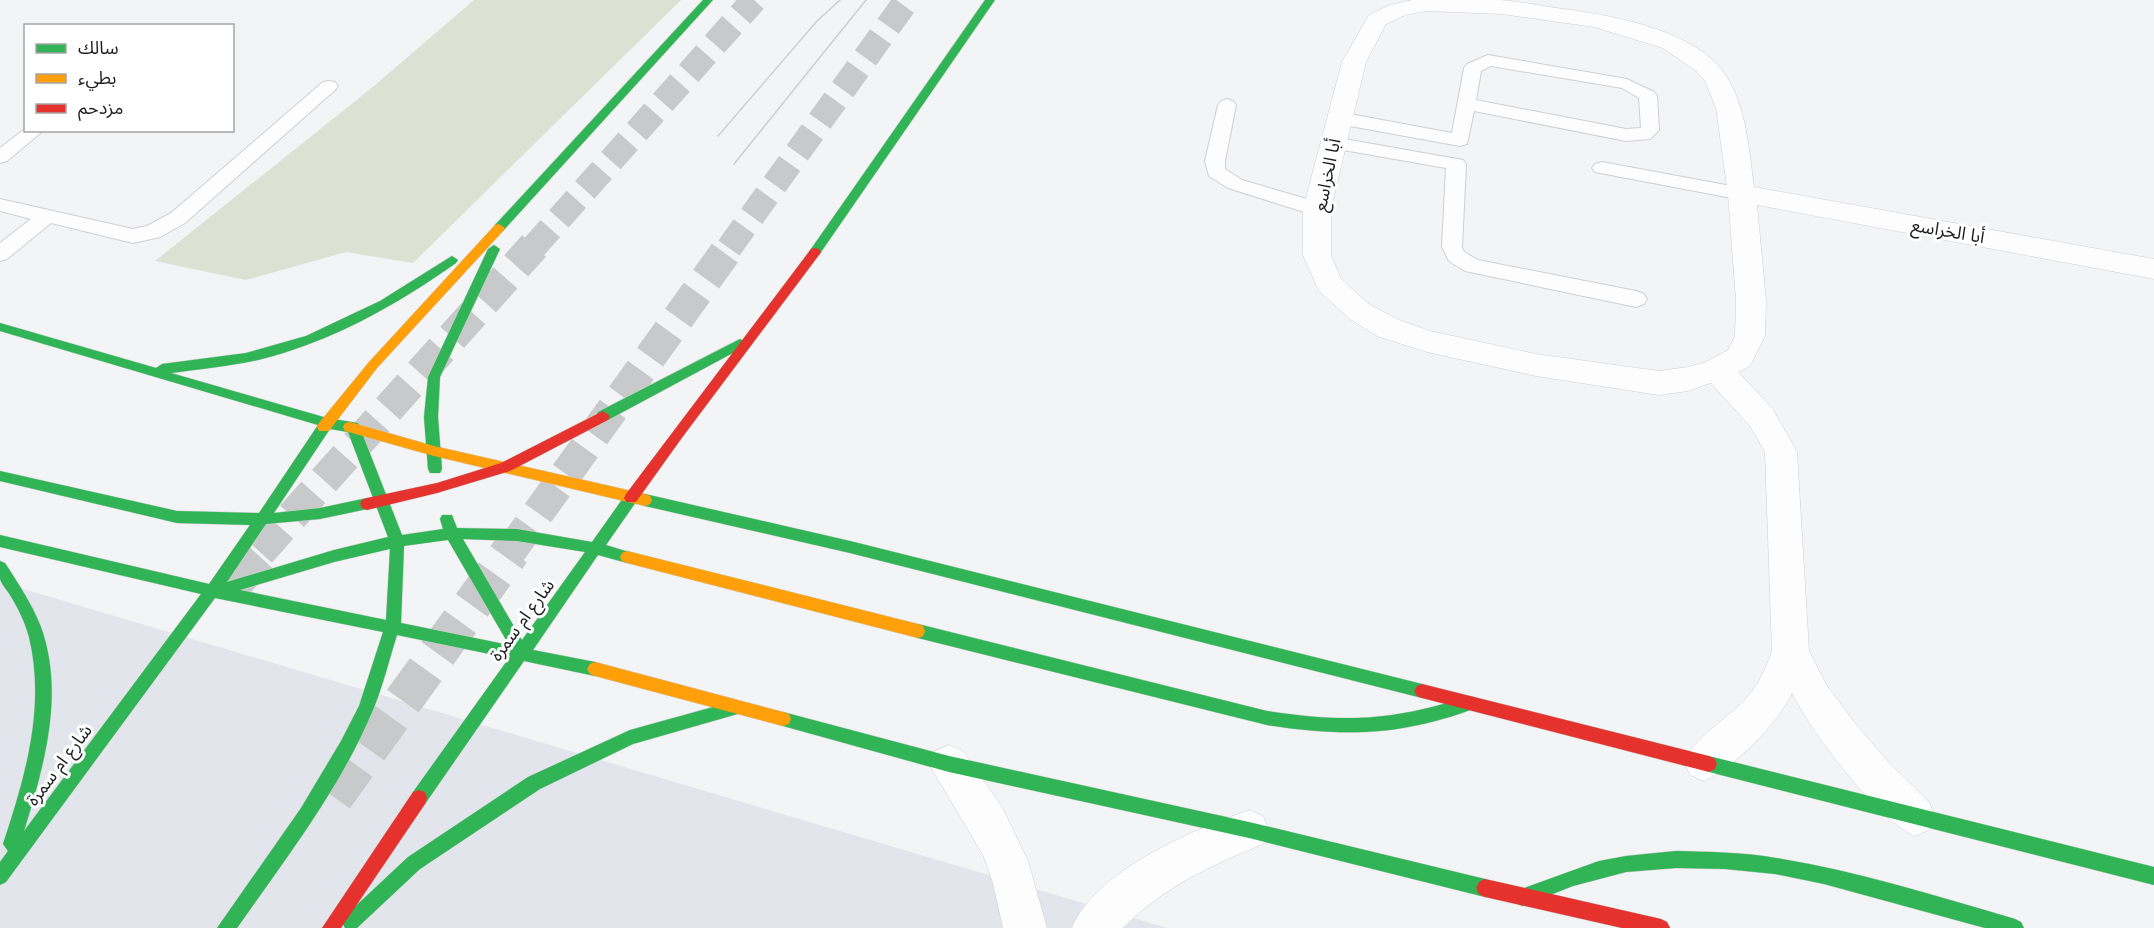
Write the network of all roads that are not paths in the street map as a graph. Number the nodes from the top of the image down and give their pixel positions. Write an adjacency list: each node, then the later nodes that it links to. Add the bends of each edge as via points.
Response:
1 (708, 0): 16 (street)
2 (990, 0): 21 (street, شارع ام سمرة, via 830,232)
3 (328, 86): 15 (lane, via 178,218 153,232 133,236)
4 (1467, 104): 4 (lane, via 1473,68 1488,60 1627,84 1648,96 1650,130 1643,135 1626,135); 8 (lane)
5 (1227, 105): 14 (lane, via 1216,172 1235,184)
6 (1336, 130): 8 (lane); 10 (lane); 12 (street, أبا الخراسع, via 1362,42 1377,20 1398,9 1462,4 1594,20 1671,43 1705,66 1716,79 1729,108); 14 (street, أبا الخراسع)
7 (32, 132): 9 (lane)
8 (1460, 140): 10 (lane)
9 (0, 157)
10 (1456, 164): 19 (lane, via 1452,247 1456,256 1472,266)
11 (1602, 168): 12 (lane)
12 (1742, 194): 18 (street, أبا الخراسع); 23 (street, أبا الخراسع, via 1750,336 1739,358)
13 (0, 205): 15 (lane)
14 (1317, 209): 23 (street, أبا الخراسع, via 1317,255 1329,285 1360,312 1389,328 1427,341 1536,364 1659,382)
15 (47, 216): 17 (lane)
16 (507, 221): 22 (street, via 423,281 335,329 288,347 218,363); 24 (street, شارع ام سمرة, via 373,365); 26 (street, via 434,377)
17 (0, 254)
18 (2154, 269)
19 (1636, 299)
20 (0, 327): 22 (street)
21 (749, 339): 27 (street); 29 (street, شارع ام سمرة)
22 (148, 370): 24 (street)
23 (1717, 370): 40 (street, via 1761,417 1781,452)
24 (327, 423): 25 (street); 32 (street, شارع ام سمرة)
25 (353, 427): 26 (street); 31 (street)
26 (434, 451): 27 (street); 30 (street)
27 (505, 467): 29 (street); 30 (street)
28 (0, 476): 32 (street, via 177,517)
29 (633, 495): 36 (street, شارع ام سمرة); 42 (street)
30 (440, 497): 31 (street); 33 (street)
31 (383, 501): 32 (street, via 326,514); 35 (street)
32 (265, 519): 38 (street, شارع ام سمرة)
33 (452, 534): 35 (street); 36 (street, via 528,535); 41 (street)
34 (0, 541): 38 (street)
35 (397, 541): 38 (street); 39 (street)
36 (596, 548): 41 (street, شارع ام سمرة); 42 (street, via 1267,718 1320,727 1373,728 1425,719)
37 (0, 567): 48 (street, via 35,628 47,696 32,781)
38 (213, 591): 39 (street); 48 (street, شارع ام سمرة)
39 (393, 626): 41 (street); 52 (street, via 366,708 347,746 307,814)
40 (1791, 652): 44 (street, via 1759,712); 46 (street, via 1814,698 1840,735)
41 (521, 653): 43 (street, via 609,672); 53 (street, شارع ام سمرة)
42 (1470, 703): 44 (street)
43 (737, 708): 45 (street); 54 (street, via 630,737 534,783 414,863)
44 (1704, 762): 46 (street)
45 (949, 764): 47 (street); 55 (street, via 992,826 1009,863)
46 (1915, 816): 49 (street)
47 (1249, 830): 50 (street); 56 (street, via 1173,862 1137,886)
48 (1, 874)
49 (2154, 876)
50 (1522, 897): 51 (street); 57 (street, via 1567,878 1616,866 1666,859 1718,858 1829,876)
51 (1645, 926)
52 (226, 928)
53 (331, 928)
54 (344, 928)
55 (1025, 928)
56 (1094, 928)
57 (2015, 928)

